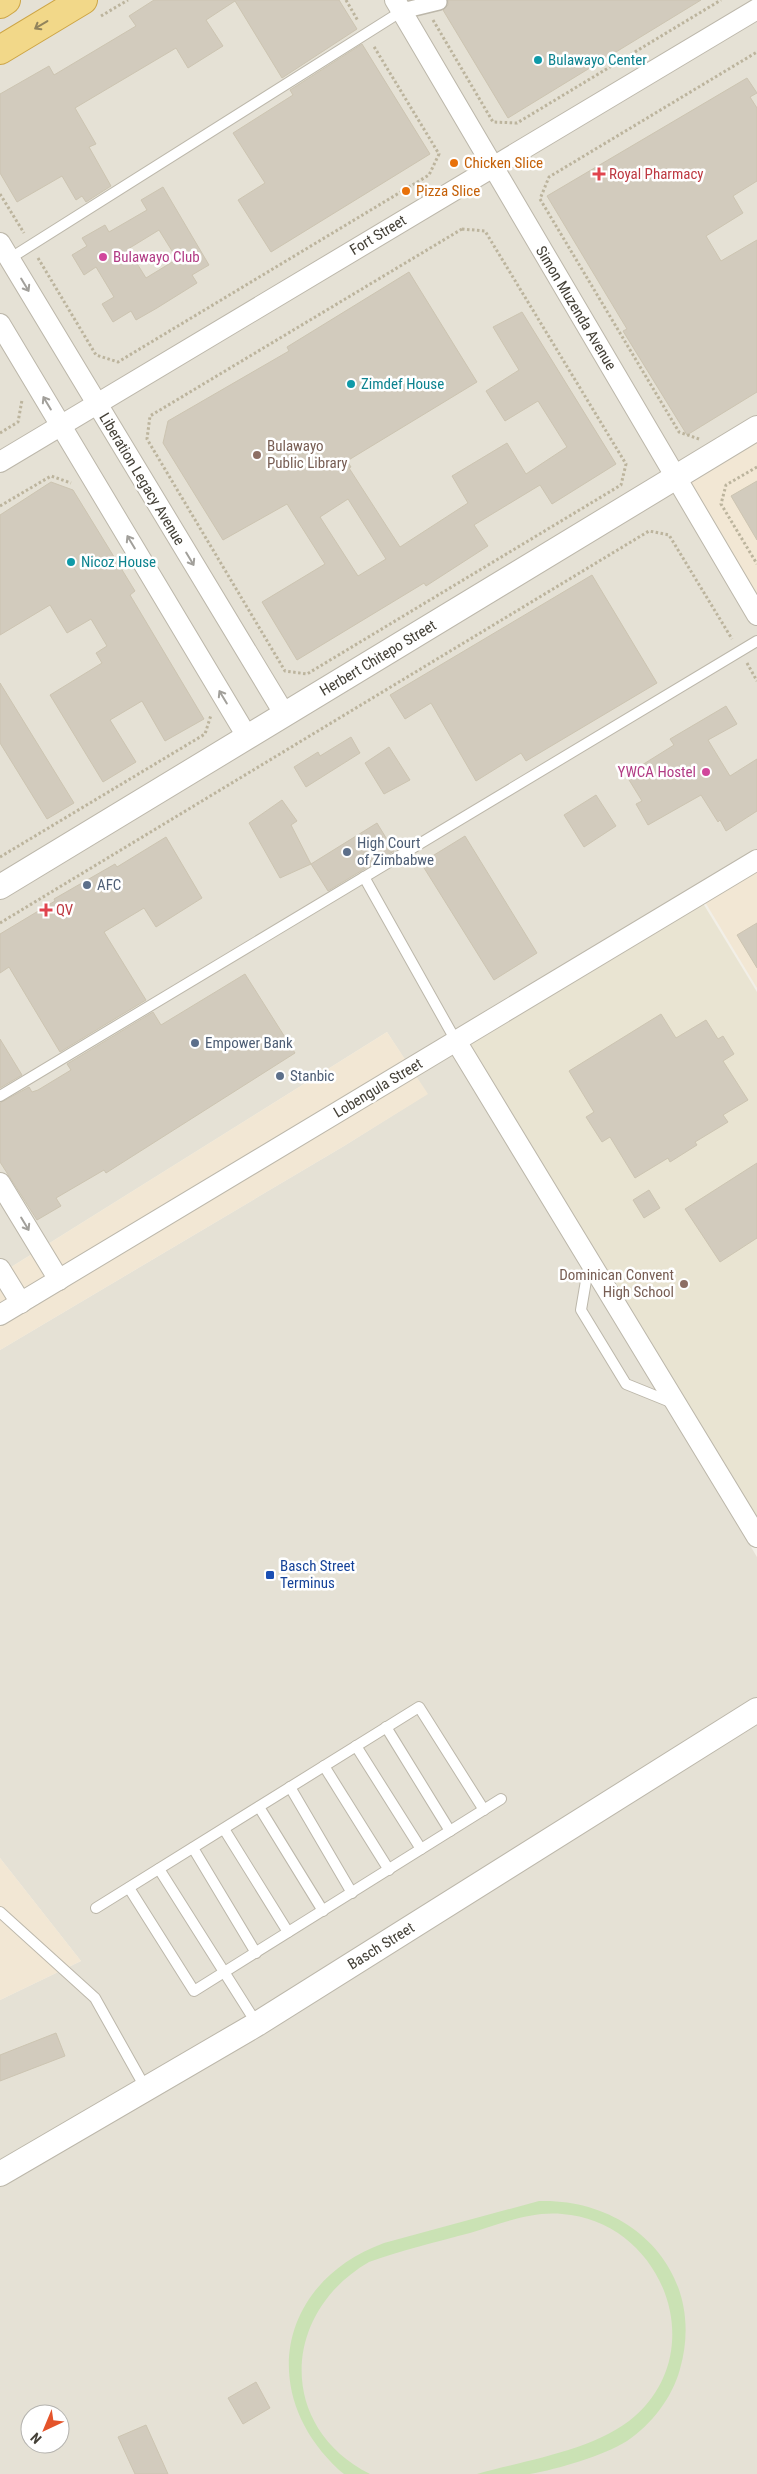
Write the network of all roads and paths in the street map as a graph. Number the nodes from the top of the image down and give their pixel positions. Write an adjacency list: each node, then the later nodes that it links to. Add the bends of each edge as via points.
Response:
1 (6, 0): 5 (highway)
2 (83, 0): 10 (highway, one-way to 10)
3 (346, 0): 9 (path)
4 (721, 0): 6 (path, via 517,123 494,122)
5 (0, 4)
6 (431, 4): 7 (street)
7 (399, 6): 9 (lane); 12 (street, Simon Muzenda Avenue)
8 (757, 9): 12 (street, Fort Street)
9 (366, 34): 14 (lane); 14 (path, via 439,154 429,175 118,362 96,355)
10 (0, 50)
11 (757, 52): 23 (path, via 549,177 540,199 679,432 699,439)
12 (493, 166): 18 (street, Fort Street); 26 (street, Simon Muzenda Avenue)
13 (0, 194): 14 (path)
14 (31, 245): 15 (lane)
15 (5, 251): 18 (street, Liberation Legacy Avenue, one-way to 18)
16 (0, 324): 20 (street, one-way to 16)
17 (22, 399): 22 (path, via 18,422)
18 (97, 403): 20 (street, Fort Street); 35 (street, Liberation Legacy Avenue, one-way to 35)
19 (150, 416): 19 (path, via 462,229 485,231 626,464 621,485 307,674 285,672 147,440)
20 (61, 425): 24 (street, Fort Street); 36 (street, one-way to 20)
21 (757, 428): 26 (street, Herbert Chitepo Street)
22 (0, 433)
23 (707, 434)
24 (0, 462)
25 (757, 466): 29 (path, via 726,485 721,504)
26 (676, 477): 30 (street, Simon Muzenda Avenue); 35 (street, Herbert Chitepo Street)
27 (73, 484): 28 (path, via 51,476)
28 (0, 506)
29 (757, 564)
30 (757, 615)
31 (757, 641): 32 (lane)
32 (739, 651): 33 (path); 39 (lane); 41 (path, via 669,535 650,531)
33 (757, 680)
34 (207, 707): 37 (path, via 212,716 205,734)
35 (284, 715): 36 (street, Herbert Chitepo Street)
36 (248, 738): 40 (street, Herbert Chitepo Street)
37 (0, 857)
38 (757, 860): 42 (street, Lobengula Street)
39 (364, 877): 42 (lane); 43 (lane)
40 (0, 887)
41 (0, 923)
42 (456, 1041): 45 (street); 47 (street, Lobengula Street)
43 (0, 1096)
44 (0, 1183): 47 (street, one-way to 47)
45 (589, 1259): 50 (street); 50 (lane, via 581,1310 626,1384)
46 (0, 1269): 48 (street)
47 (58, 1280): 48 (street, Lobengula Street)
48 (21, 1303): 49 (street, Lobengula Street)
49 (0, 1315)
50 (678, 1405): 51 (street)
51 (757, 1537)
52 (757, 1710): 74 (street, Basch Street)
53 (386, 1727): 54 (lane); 59 (lane, via 419,1707); 61 (lane)
54 (356, 1746): 55 (lane); 63 (lane)
55 (324, 1766): 56 (lane); 65 (lane)
56 (290, 1787): 58 (lane); 67 (lane)
57 (501, 1799): 59 (lane)
58 (259, 1806): 60 (lane); 69 (lane)
59 (484, 1810): 61 (lane)
60 (224, 1828): 62 (lane); 71 (lane)
61 (450, 1831): 63 (lane)
62 (193, 1848): 64 (lane); 72 (lane)
63 (421, 1849): 65 (lane)
64 (159, 1869): 66 (lane); 73 (lane)
65 (389, 1870): 67 (lane)
66 (129, 1888): 68 (lane); 73 (lane, via 194,1991)
67 (352, 1892): 69 (lane)
68 (96, 1908)
69 (323, 1911): 71 (lane)
70 (0, 1912): 75 (lane, via 95,1998)
71 (288, 1932): 72 (lane)
72 (256, 1953): 73 (lane)
73 (224, 1972): 74 (lane)
74 (257, 2024): 75 (street, Basch Street)
75 (146, 2089): 76 (street, Basch Street)
76 (0, 2174)

